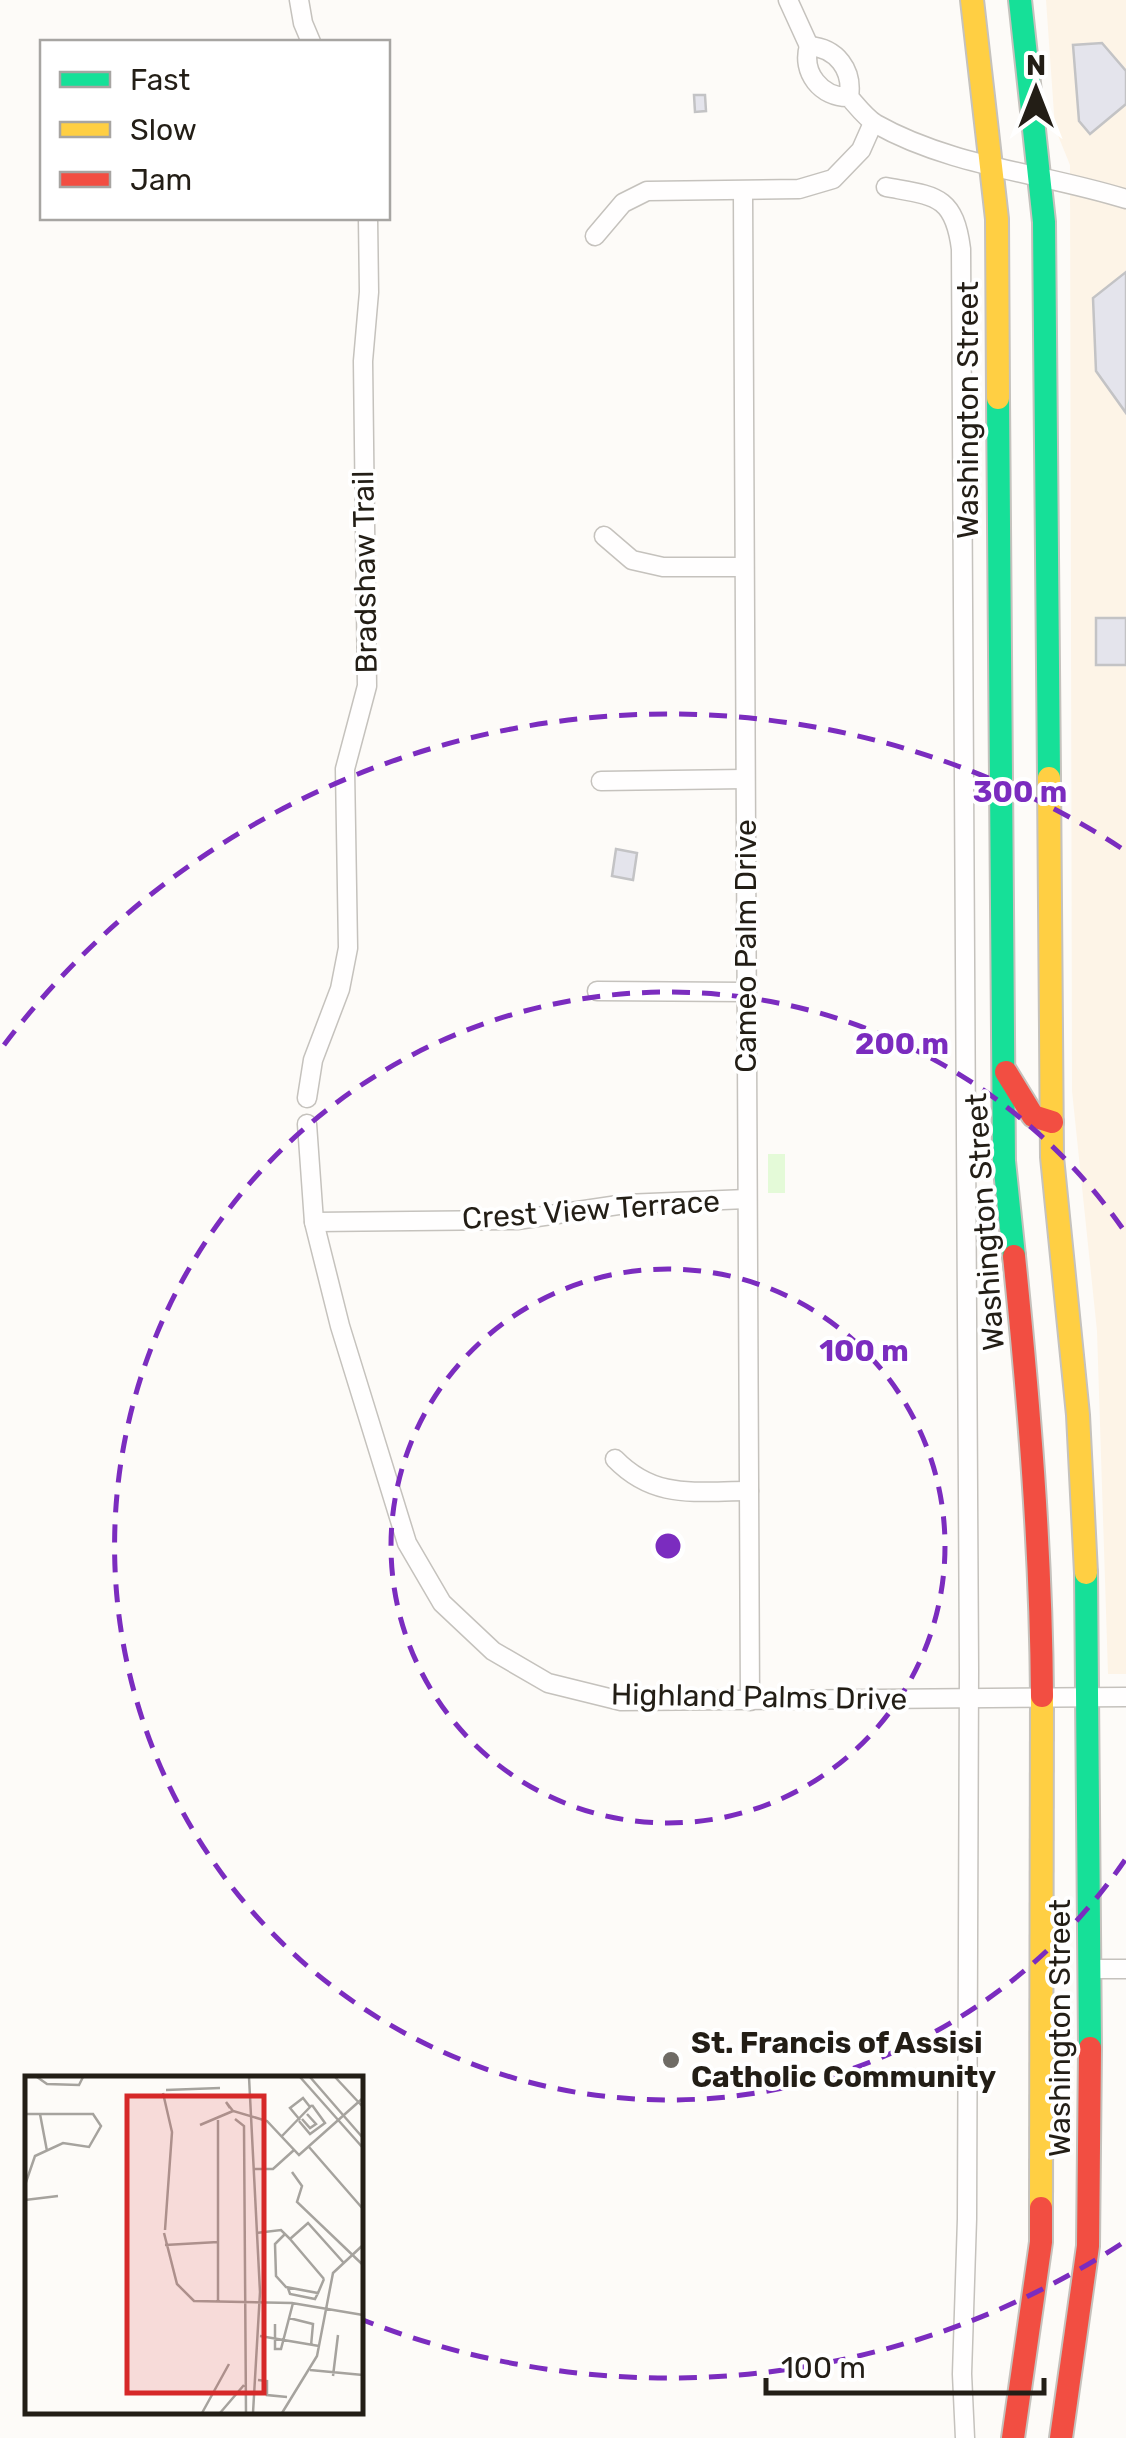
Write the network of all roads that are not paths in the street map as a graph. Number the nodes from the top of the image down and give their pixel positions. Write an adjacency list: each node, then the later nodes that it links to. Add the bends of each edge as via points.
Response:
1 (299, 0): 5 (street)
2 (788, 0): 6 (street)
3 (972, 0): 9 (main road, Washington Street)
4 (1020, 0): 10 (main road, Washington Street)
5 (310, 40)
6 (809, 46): 7 (street, via 840,59); 7 (street, via 806,66 813,78 836,98)
7 (849, 97): 8 (street)
8 (873, 122): 9 (street); 12 (street, via 861,150 833,180)
9 (990, 164): 10 (street); 22 (main road, Washington Street, via 998,263)
10 (1028, 174): 13 (street); 24 (main road, Washington Street, via 1045,271)
11 (886, 186): 31 (street, via 934,196 950,208 960,249)
12 (743, 192): 15 (street, via 647,191 623,203); 17 (street, Cameo Palm Drive)
13 (1126, 200)
14 (368, 220): 23 (street, Bradshaw Trail, via 362,360 367,686 345,768 348,948)
15 (595, 236)
16 (604, 536): 17 (street, via 632,560 663,567)
17 (744, 567): 18 (street, Cameo Palm Drive)
18 (746, 779): 19 (street); 21 (street, Cameo Palm Drive)
19 (601, 780)
20 (597, 990): 21 (street)
21 (746, 992): 26 (street, Cameo Palm Drive)
22 (1004, 1068): 24 (main road, via 1033,1116); 32 (main road, Washington Street, via 1008,1218 1032,1429)
23 (307, 1098)
24 (1052, 1122): 33 (main road, Washington Street, via 1088,1606)
25 (306, 1124): 27 (street, Highland Palms Drive)
26 (747, 1199): 27 (street, Crest View Terrace, via 626,1204 517,1220); 29 (street, Cameo Palm Drive)
27 (314, 1222): 34 (street, Highland Palms Drive, via 407,1544 442,1603 493,1651 548,1683 621,1700)
28 (615, 1458): 29 (street, via 634,1478 669,1490)
29 (748, 1490): 34 (street, Cameo Palm Drive)
30 (1126, 1697): 33 (street, Highland Palms Drive)
31 (969, 1698): 32 (street, Highland Palms Drive); 34 (street, Highland Palms Drive); 37 (street)
32 (1042, 1698): 33 (street, Highland Palms Drive); 38 (main road, Washington Street, via 1041,2242)
33 (1077, 1698): 35 (main road, Washington Street)
34 (750, 1700)
35 (1091, 1969): 36 (street); 39 (main road, Washington Street, via 1088,2246)
36 (1126, 1969)
37 (965, 2438)
38 (1013, 2438)
39 (1060, 2438)

